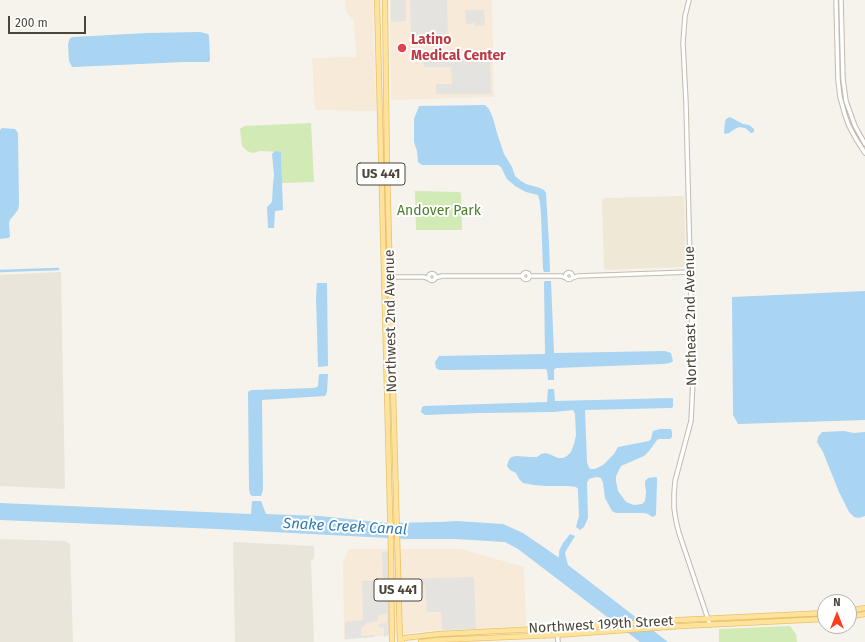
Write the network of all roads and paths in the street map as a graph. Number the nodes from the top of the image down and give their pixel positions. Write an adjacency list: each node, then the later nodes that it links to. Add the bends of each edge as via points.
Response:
1 (377, 0): 13 (main road, Northwest 2nd Avenue / US 441)
2 (385, 0): 14 (main road, Northwest 2nd Avenue / US 441)
3 (689, 0): 8 (street, Northeast 2nd Avenue, via 683,43)
4 (836, 0): 7 (street, via 840,97 849,126)
5 (841, 0): 6 (street, via 846,101)
6 (865, 144)
7 (865, 153)
8 (691, 272): 12 (street); 16 (street, Northeast 2nd Avenue, via 691,421 675,481 674,508 679,533)
9 (429, 276): 10 (street, via 432,273); 10 (street, via 432,280); 14 (street)
10 (435, 276): 11 (street, via 522,276 526,272 530,276)
11 (566, 276): 12 (street, via 569,280); 12 (street, via 569,272)
12 (572, 276)
13 (384, 277): 14 (street); 21 (main road, Northwest 2nd Avenue / US 441)
14 (390, 277): 22 (main road, Northwest 2nd Avenue / US 441)
15 (817, 613): 16 (main road, Northwest 199th Street)
16 (709, 619): 18 (street, Northeast 2nd Avenue); 19 (main road, Northwest 199th Street)
17 (817, 619): 18 (main road, Northwest 199th Street)
18 (710, 625): 20 (main road, Northwest 199th Street)
19 (557, 628): 20 (street); 22 (main road, Northwest 199th Street, via 439,634 404,638)
20 (557, 634): 23 (main road, Northwest 199th Street); 24 (street)
21 (392, 642)
22 (400, 642)
23 (422, 642)
24 (558, 642)

